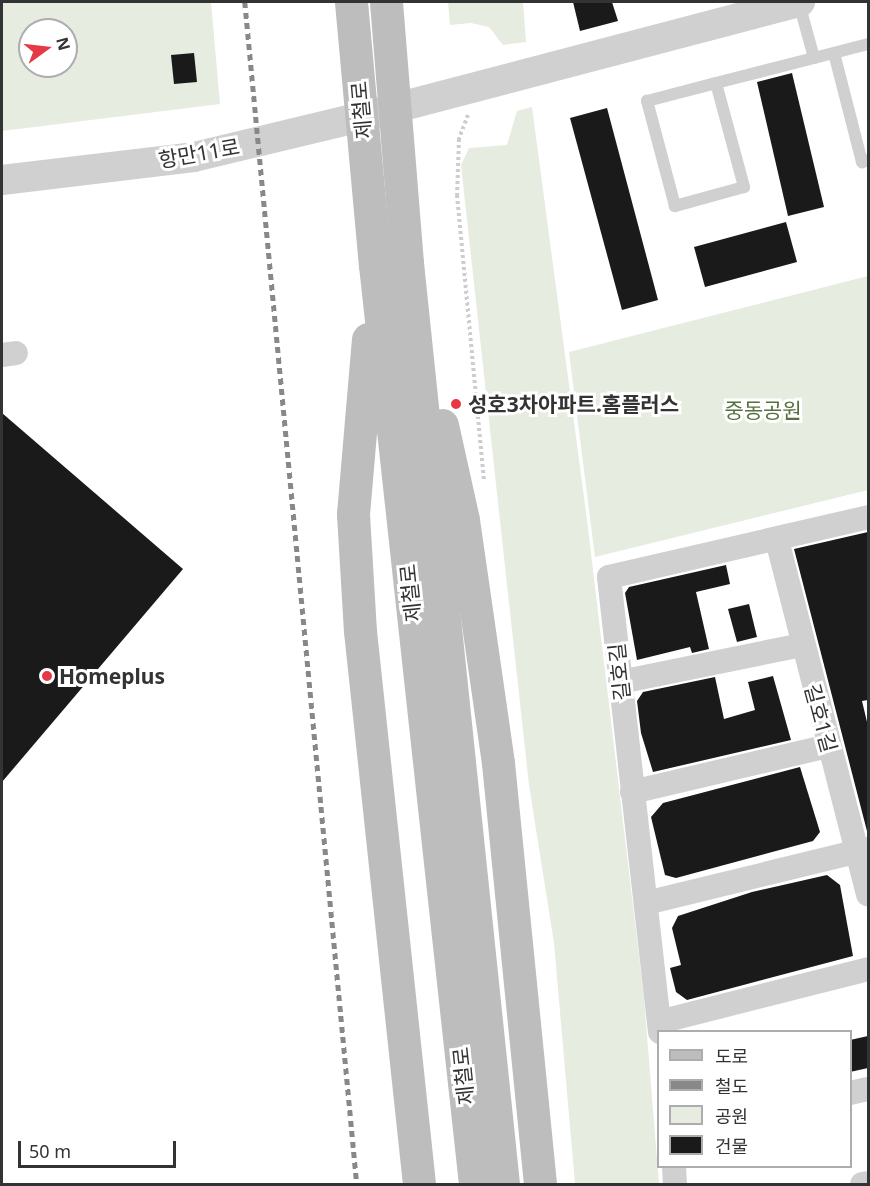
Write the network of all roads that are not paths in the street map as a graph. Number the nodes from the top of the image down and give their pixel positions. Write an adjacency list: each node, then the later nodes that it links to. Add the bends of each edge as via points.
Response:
1 (351, 2): 9 (main road, 제철로)
2 (386, 2): 8 (main road, 제철로)
3 (800, 2): 6 (lane); 8 (street, 항만11로)
4 (868, 44): 5 (lane)
5 (834, 53): 6 (lane); 10 (lane, via 862,162)
6 (814, 58): 7 (lane)
7 (716, 83): 7 (lane, via 647,101 675,206 744,187)
8 (394, 108): 9 (street, 항만11로); 12 (main road, 제철로)
9 (361, 117): 11 (street, 항만11로, via 194,157); 13 (main road, 제철로)
10 (868, 160)
11 (2, 180)
12 (407, 263): 31 (main road, 제철로); 32 (main road, via 463,520 498,763)
13 (375, 265): 29 (main road, via 353,514 360,632); 30 (main road, 제철로)
14 (868, 517): 15 (street, 길호길)
15 (777, 540): 16 (street, 길호1길); 17 (street, 길호길, via 609,577)
16 (802, 645): 17 (street); 18 (street, 길호1길)
17 (620, 682): 19 (street, 길호길)
18 (828, 746): 19 (street); 20 (street, 길호1길)
19 (632, 792): 22 (street, 길호길)
20 (863, 850): 21 (street, 길호1길); 22 (street)
21 (868, 895)
22 (646, 903): 24 (street, 길호길)
23 (868, 969): 24 (street)
24 (660, 1027)
25 (868, 1089): 26 (street)
26 (852, 1093)
27 (674, 1168): 33 (street)
28 (868, 1183): 34 (street)
29 (419, 1185)
30 (475, 1185)
31 (503, 1185)
32 (540, 1185)
33 (675, 1185)
34 (862, 1185)

